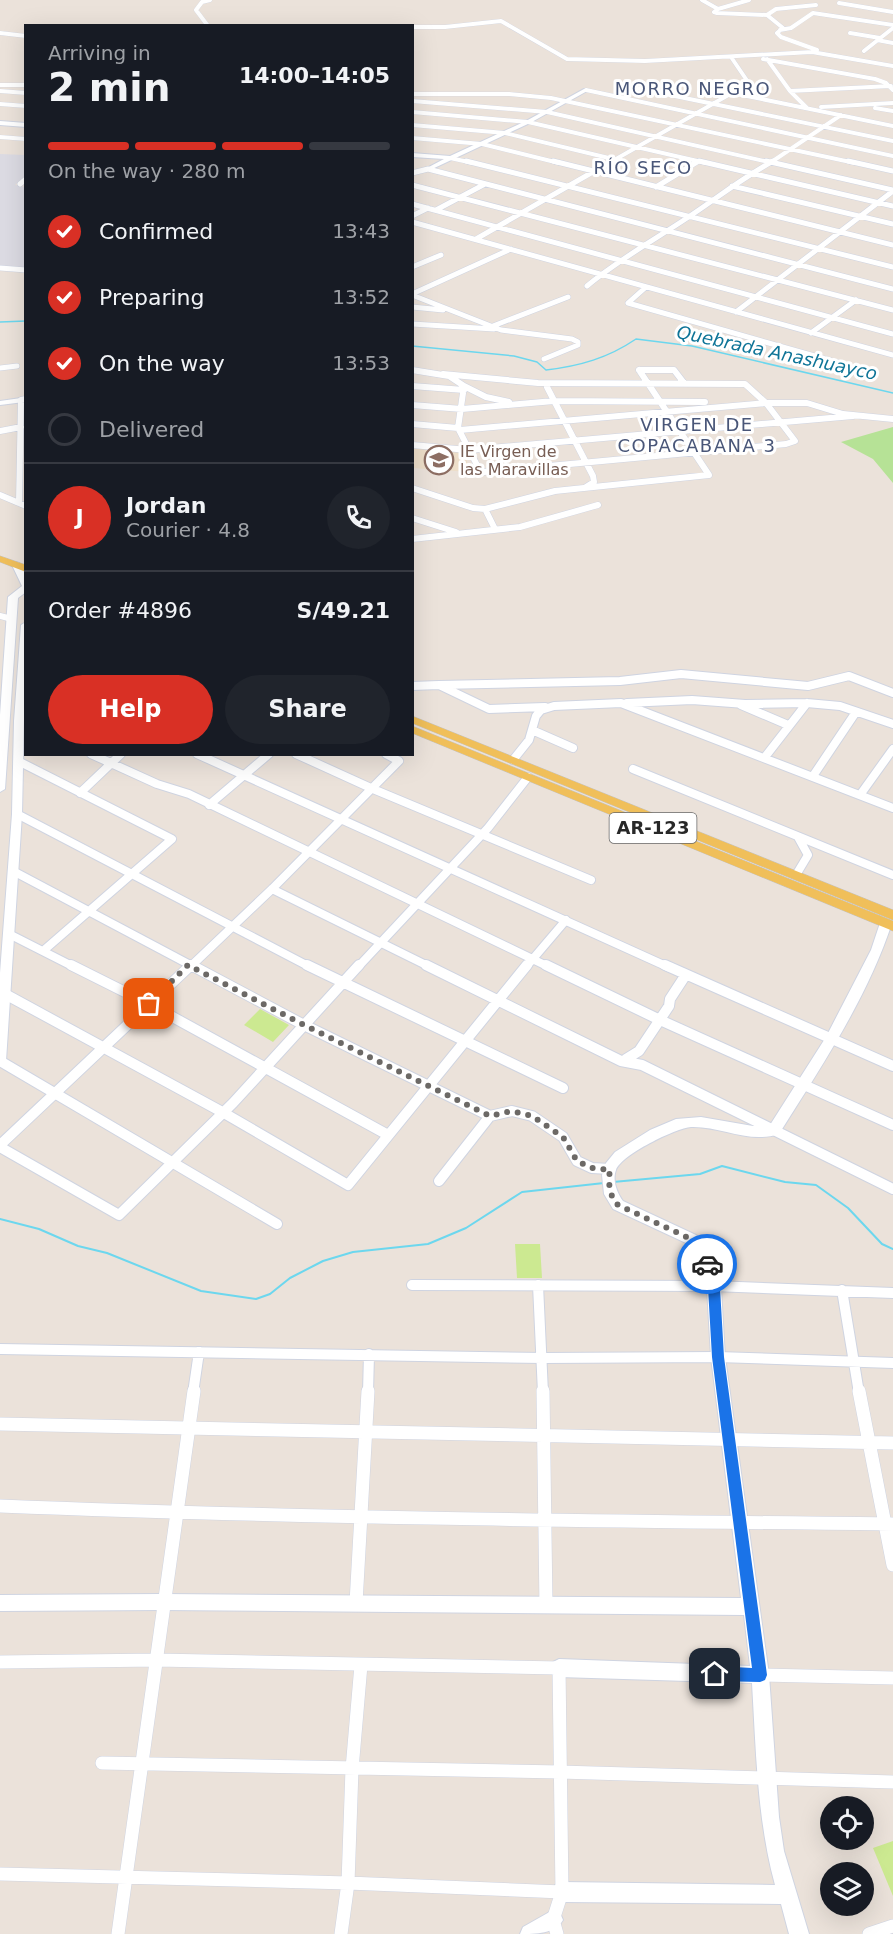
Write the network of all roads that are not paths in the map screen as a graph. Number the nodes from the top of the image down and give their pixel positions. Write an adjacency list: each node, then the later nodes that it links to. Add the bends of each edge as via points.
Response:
1 (210, 0): 9 (street, via 202,2 196,10)
2 (702, 0): 6 (street)
3 (749, 0): 6 (street)
4 (839, 3): 7 (street)
5 (816, 5): 8 (street, via 776,9)
6 (718, 9): 8 (street, via 715,13)
7 (893, 12)
8 (767, 15): 12 (street, via 780,23)
9 (206, 24)
10 (414, 27): 20 (street, via 501,21 567,59)
11 (893, 27): 12 (street, via 813,13 791,28); 16 (street)
12 (780, 30): 19 (street, via 777,33 781,37)
13 (0, 33): 15 (street)
14 (850, 33): 16 (street)
15 (24, 36)
16 (879, 39): 17 (street); 18 (street)
17 (893, 43)
18 (864, 51)
19 (818, 52): 21 (street); 22 (street)
20 (731, 57): 21 (street); 32 (street, via 748,82)
21 (766, 58): 26 (street); 30 (street)
22 (893, 66)
23 (892, 79): 26 (street)
24 (0, 85): 25 (street)
25 (24, 85)
26 (890, 86): 30 (street)
27 (636, 88): 36 (street)
28 (586, 90): 35 (street); 45 (street)
29 (0, 91): 31 (street)
30 (790, 91): 41 (street)
31 (24, 93)
32 (732, 93): 36 (street); 41 (street)
33 (414, 94): 35 (street, via 509,94)
34 (414, 101): 44 (street)
35 (567, 101): 44 (street); 50 (street)
36 (712, 103): 45 (street); 53 (street)
37 (0, 104): 40 (street)
38 (893, 104): 39 (street)
39 (864, 105): 41 (street); 42 (street)
40 (24, 106)
41 (805, 108): 46 (street)
42 (893, 111)
43 (414, 112): 49 (street)
44 (547, 112): 49 (street); 56 (street)
45 (696, 113): 50 (street); 59 (street)
46 (841, 115): 53 (street); 54 (street)
47 (24, 120): 48 (street)
48 (0, 121): 51 (street)
49 (528, 122): 55 (street); 63 (street)
50 (676, 124): 56 (street); 64 (street)
51 (24, 125)
52 (414, 125): 55 (street)
53 (825, 126): 59 (street); 61 (street)
54 (893, 126)
55 (505, 133): 62 (street); 67 (street)
56 (657, 136): 63 (street); 70 (street)
57 (0, 137): 60 (street)
58 (414, 138): 62 (street)
59 (808, 138): 64 (street); 66 (street)
60 (24, 139)
61 (893, 141)
62 (482, 144): 68 (street); 72 (street)
63 (635, 147): 67 (street); 69 (street)
64 (791, 149): 70 (street); 73 (street)
65 (414, 156): 68 (street)
66 (893, 156)
67 (613, 159): 72 (street)
68 (447, 160): 71 (street); 79 (street)
69 (697, 162): 75 (street); 80 (street)
70 (772, 162): 75 (street); 81 (street)
71 (428, 169): 74 (street); 76 (street)
72 (593, 171): 79 (street); 80 (street)
73 (893, 171)
74 (414, 172)
75 (748, 174): 78 (street); 85 (street)
76 (485, 184): 82 (street); 83 (street)
77 (414, 186): 82 (street)
78 (732, 186): 84 (street); 93 (street)
79 (570, 187): 83 (street); 92 (street)
80 (656, 187): 84 (street)
81 (893, 190): 85 (street)
82 (460, 197): 89 (street); 90 (street)
83 (546, 200): 90 (street); 97 (street)
84 (712, 200): 92 (street); 98 (street)
85 (877, 203): 87 (street); 93 (street)
86 (414, 204): 88 (street)
87 (893, 206)
88 (428, 208): 89 (street); 91 (street)
89 (436, 210): 96 (street)
90 (521, 213): 96 (street); 101 (street)
91 (414, 215)
92 (690, 216): 97 (street); 103 (street)
93 (860, 217): 95 (street); 98 (street)
94 (414, 223): 99 (street)
95 (893, 224)
96 (497, 227): 99 (street); 105 (street)
97 (668, 231): 101 (street); 106 (street)
98 (841, 232): 100 (street); 103 (street)
99 (476, 239): 102 (street)
100 (893, 245)
101 (645, 246): 105 (street); 112 (street)
102 (512, 249): 111 (street); 116 (street)
103 (820, 249): 106 (street); 108 (street)
104 (441, 255): 107 (street)
105 (623, 260): 111 (street); 118 (street)
106 (798, 264): 112 (street); 115 (street)
107 (414, 266)
108 (893, 267)
109 (0, 268): 110 (street)
110 (24, 270)
111 (601, 274): 113 (street); 114 (street)
112 (777, 280): 118 (street); 120 (street)
113 (587, 286)
114 (646, 287): 123 (street); 134 (street, via 628,303)
115 (893, 289)
116 (414, 293)
117 (414, 295): 124 (street)
118 (757, 296): 123 (street); 125 (street)
119 (568, 297): 127 (street)
120 (856, 300): 122 (street); 125 (street)
121 (414, 307): 124 (street)
122 (893, 310)
123 (736, 312): 129 (street)
124 (463, 313): 127 (street)
125 (836, 317): 129 (street); 130 (street)
126 (414, 324): 128 (street)
127 (493, 326): 128 (street)
128 (501, 330): 132 (street, via 578,342)
129 (812, 333): 131 (street)
130 (893, 333)
131 (893, 355)
132 (544, 360)
133 (17, 366): 135 (street)
134 (850, 366)
135 (0, 368)
136 (414, 370): 137 (street)
137 (443, 374): 138 (street); 143 (street)
138 (568, 382): 139 (street); 145 (street, via 556,386)
139 (648, 382): 140 (street); 140 (street, via 639,370 674,370); 146 (street)
140 (684, 383): 148 (street, via 745,384)
141 (414, 386): 143 (street)
142 (547, 387): 145 (street)
143 (464, 388): 149 (street); 152 (street)
144 (23, 400): 147 (street); 159 (street)
145 (557, 401): 146 (street); 149 (street); 156 (street)
146 (661, 401): 151 (street); 153 (street)
147 (0, 403)
148 (766, 403): 151 (street); 154 (street, via 807,403); 157 (street)
149 (521, 404): 152 (street)
150 (414, 405): 152 (street)
151 (732, 405): 153 (street)
152 (462, 409): 160 (street)
153 (667, 411): 156 (street); 162 (street)
154 (853, 416): 155 (street); 157 (street)
155 (893, 419)
156 (565, 420): 160 (street); 163 (street)
157 (782, 422): 162 (street); 166 (street, via 795,441)
158 (414, 424): 160 (street)
159 (21, 427): 161 (street); 171 (street)
160 (459, 429): 165 (street)
161 (0, 430)
162 (679, 431): 163 (street); 166 (street)
163 (575, 440): 165 (street); 167 (street)
164 (414, 445): 165 (street)
165 (468, 450): 167 (street, via 484,472)
166 (695, 453): 167 (street); 169 (street, via 710,475)
167 (587, 462): 169 (street, via 594,483)
168 (414, 489): 173 (street, via 473,508)
169 (578, 489): 173 (street)
170 (0, 495): 171 (street)
171 (22, 505)
172 (598, 506): 175 (street)
173 (485, 508): 175 (street)
174 (414, 519): 176 (street)
175 (495, 530): 176 (street)
176 (458, 532): 177 (street)
177 (414, 539)
178 (0, 550): 180 (main road)
179 (0, 559): 180 (main road)
180 (22, 565)
181 (24, 588): 183 (street, via 13,597)
182 (0, 615): 183 (street)
183 (12, 619): 184 (street)
184 (4, 659): 192 (street)
185 (24, 676): 196 (street)
186 (439, 685): 187 (street); 188 (street, via 620,681 681,674 808,686 824,685 846,676); 193 (street, via 489,709)
187 (414, 686)
188 (893, 693)
189 (621, 703): 190 (street); 193 (street); 209 (street)
190 (736, 703): 191 (street); 198 (street)
191 (807, 703): 194 (street, via 837,705); 198 (street)
192 (3, 705): 217 (street)
193 (547, 707): 200 (street, via 537,713)
194 (856, 712): 197 (street); 216 (street)
195 (414, 720): 210 (main road, AR-123)
196 (22, 723): 211 (street)
197 (893, 723)
198 (788, 725): 209 (street)
199 (414, 730): 215 (main road, AR-123)
200 (532, 730): 201 (street); 210 (street)
201 (573, 748)
202 (893, 749): 220 (street)
203 (94, 756): 212 (street)
204 (119, 756): 212 (street)
205 (202, 756): 214 (street)
206 (267, 756): 214 (street)
207 (300, 756): 218 (street)
208 (390, 756): 218 (street, via 399,761)
209 (765, 757): 216 (street)
210 (513, 760): 231 (main road, AR-123)
211 (18, 761): 219 (street); 223 (street)
212 (110, 764): 219 (street); 221 (street)
213 (633, 769): 226 (street)
214 (244, 774): 221 (street); 224 (street)
215 (528, 777): 225 (street); 238 (main road, AR-123)
216 (813, 777): 220 (street)
217 (0, 789)
218 (373, 789): 224 (street); 225 (street)
219 (80, 793): 230 (street, via 172,839)
220 (860, 795): 222 (street)
221 (209, 805): 227 (street)
222 (893, 808)
223 (17, 814): 229 (street); 230 (street)
224 (343, 819): 227 (street); 228 (street)
225 (484, 834): 228 (street); 233 (street)
226 (798, 837): 231 (street, via 808,855); 232 (street)
227 (309, 851): 234 (street); 235 (street)
228 (451, 867): 235 (street); 237 (street)
229 (13, 871): 236 (street); 240 (street)
230 (134, 873): 236 (street); 239 (street)
231 (796, 875): 238 (main road, AR-123)
232 (893, 875)
233 (591, 880)
234 (272, 889): 239 (street); 241 (street)
235 (415, 904): 241 (street); 243 (street)
236 (87, 911): 242 (street); 244 (street)
237 (566, 920): 243 (street); 245 (street)
238 (891, 921): 252 (street)
239 (231, 926): 244 (street); 246 (street)
240 (9, 934): 242 (street); 247 (street)
241 (380, 943): 246 (street); 248 (street)
242 (43, 951): 249 (street)
243 (531, 959): 248 (street); 250 (street)
244 (188, 965): 249 (street); 251 (street)
245 (685, 976): 250 (street); 252 (street)
246 (341, 983): 251 (street); 253 (street)
247 (5, 994): 254 (street); 255 (street)
248 (497, 1000): 253 (street); 256 (street)
249 (149, 1004): 254 (street); 258 (street)
250 (660, 1020): 256 (street, via 639,1052); 259 (street)
251 (304, 1025): 258 (street); 260 (street)
252 (831, 1040): 257 (street); 259 (street)
253 (464, 1042): 260 (street); 261 (street)
254 (104, 1047): 262 (street); 263 (street)
255 (0, 1061): 262 (street)
256 (621, 1061): 266 (street, via 642,1065)
257 (893, 1066)
258 (268, 1067): 263 (street); 267 (street)
259 (804, 1084): 265 (street); 266 (street)
260 (430, 1086): 264 (street); 267 (street)
261 (563, 1088)
262 (56, 1093): 268 (street); 269 (street)
263 (224, 1113): 267 (street, via 348,1185); 269 (street)
264 (490, 1116): 270 (street, via 512,1111 532,1116 563,1137 577,1161); 271 (street)
265 (893, 1125)
266 (774, 1130): 270 (street, via 743,1130 703,1122 677,1125 634,1147 612,1163); 272 (street)
267 (388, 1134)
268 (0, 1146): 269 (street, via 119,1215)
269 (174, 1165): 273 (street)
270 (610, 1170): 276 (street, via 613,1200 691,1239 710,1269)
271 (439, 1181)
272 (893, 1189)
273 (278, 1224)
274 (412, 1285): 275 (street)
275 (538, 1285): 276 (street); 283 (street)
276 (714, 1288): 277 (street); 282 (street)
277 (842, 1290): 278 (street); 284 (street)
278 (893, 1293)
279 (0, 1349): 280 (street)
280 (199, 1352): 281 (street); 287 (street)
281 (369, 1354): 283 (street); 288 (street)
282 (718, 1357): 283 (street); 284 (street); 290 (street)
283 (543, 1358): 289 (street)
284 (855, 1362): 285 (street); 291 (street)
285 (893, 1362)
286 (0, 1424): 287 (street)
287 (189, 1428): 288 (street); 294 (street)
288 (368, 1430): 289 (street); 295 (street)
289 (545, 1435): 290 (street); 296 (street)
290 (728, 1439): 291 (street); 297 (street)
291 (868, 1443): 292 (street); 298 (street)
292 (893, 1443)
293 (0, 1506): 294 (street)
294 (175, 1513): 295 (street); 300 (street)
295 (360, 1516): 296 (street); 302 (street)
296 (543, 1521): 297 (street); 303 (street)
297 (740, 1523): 298 (street); 304 (street)
298 (889, 1524): 299 (street)
299 (893, 1565)
300 (162, 1602): 301 (street); 302 (street); 305 (street)
301 (0, 1603)
302 (356, 1603): 303 (street)
303 (546, 1606): 304 (street)
304 (752, 1607): 309 (street)
305 (157, 1660): 306 (street); 307 (street); 312 (street)
306 (0, 1662)
307 (361, 1665): 308 (street); 313 (street)
308 (559, 1668): 309 (street); 314 (street)
309 (760, 1675): 310 (street); 315 (street)
310 (893, 1678)
311 (102, 1763): 312 (street)
312 (141, 1763): 313 (street); 318 (street)
313 (352, 1769): 314 (street); 319 (street)
314 (560, 1772): 315 (street); 320 (street)
315 (769, 1780): 316 (street); 321 (street, via 775,1851)
316 (893, 1782)
317 (0, 1874): 318 (street)
318 (125, 1878): 319 (street); 324 (street)
319 (348, 1883): 320 (street); 325 (street)
320 (562, 1892): 321 (street); 323 (street)
321 (788, 1895): 327 (street)
322 (893, 1926): 328 (street)
323 (555, 1927): 326 (street)
324 (118, 1934)
325 (341, 1934)
326 (531, 1934)
327 (799, 1934)
328 (869, 1934)

